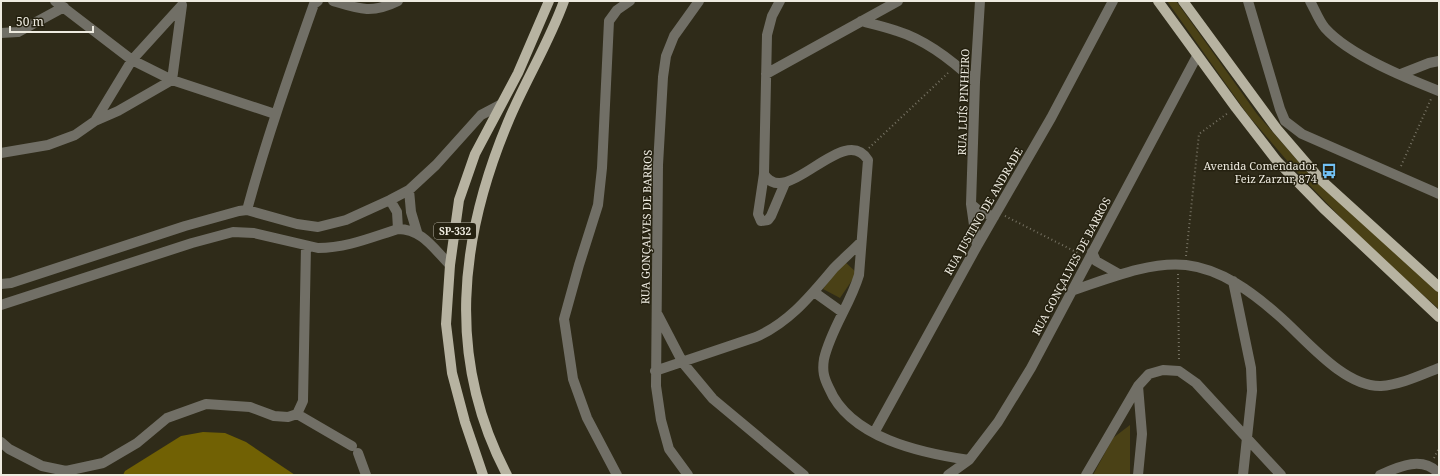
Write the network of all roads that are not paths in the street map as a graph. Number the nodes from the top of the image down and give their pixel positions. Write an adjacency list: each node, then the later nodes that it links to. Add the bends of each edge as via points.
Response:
1 (55, 1): 18 (street)
2 (318, 1): 30 (street, via 314,4)
3 (333, 1): 4 (street, via 369,10 384,8)
4 (398, 1)
5 (549, 1): 29 (main road, SP-332, via 518,72)
6 (564, 1): 72 (main road, SP-332, via 557,22 508,121 491,167 478,211 467,265 466,328 471,367 480,411)
7 (630, 1): 73 (street, via 617,10 609,21 598,205 564,319 573,379 587,418)
8 (698, 1): 58 (street, RUA GONÇALVES DE BARROS, via 674,36 666,56 660,104)
9 (780, 1): 24 (street, via 772,16 767,35)
10 (898, 1): 19 (street)
11 (980, 1): 27 (street, RUA LUÍS PINHEIRO)
12 (1113, 1): 42 (street, RUA JUSTINO DE ANDRADE)
13 (1158, 1): 21 (main road)
14 (1183, 1): 33 (main road)
15 (1248, 1): 32 (street)
16 (1310, 1): 25 (street, via 1325,27 1342,43 1358,54)
17 (182, 3): 22 (street); 26 (street)
18 (64, 7): 20 (street, via 18,32); 22 (street)
19 (861, 21): 24 (street); 27 (street, via 920,40)
20 (1, 33)
21 (1197, 56): 48 (street, RUA GONÇALVES DE BARROS); 59 (main road, via 1277,161)
22 (132, 60): 26 (street); 31 (street)
23 (1439, 61): 25 (street)
24 (766, 74): 35 (street)
25 (1401, 74): 28 (street)
26 (172, 80): 30 (street); 31 (street)
27 (975, 82): 40 (street, RUA LUÍS PINHEIRO)
28 (1437, 90)
29 (500, 105): 37 (street, via 481,115 436,165); 49 (main road, SP-332, via 474,154 459,200)
30 (275, 114): 41 (street)
31 (95, 121): 34 (street, via 75,135 48,145)
32 (1285, 121): 33 (street); 38 (street, via 1302,134)
33 (1277, 129): 53 (main road, via 1320,179)
34 (1, 153)
35 (764, 174): 36 (street, via 771,182); 36 (street, via 758,214 761,220 768,220 771,216)
36 (785, 183): 45 (street, via 835,154 856,150 864,153 868,160)
37 (409, 190): 39 (street); 44 (street, via 410,212)
38 (1439, 194)
39 (390, 200): 41 (street, via 346,220 318,227); 43 (street, via 397,212)
40 (971, 204): 42 (street, via 978,210); 47 (street, RUA LUÍS PINHEIRO)
41 (247, 210): 52 (street, via 185,226 11,283)
42 (996, 215): 47 (street, RUA JUSTINO DE ANDRADE)
43 (398, 228): 44 (street); 46 (street, via 347,246)
44 (417, 232): 49 (street)
45 (861, 242): 55 (street); 57 (street, via 859,275 855,290)
46 (306, 246): 56 (street, via 254,232 222,234); 64 (street, via 302,401)
47 (977, 246): 65 (street, RUA JUSTINO DE ANDRADE)
48 (1090, 255): 50 (street); 54 (street, RUA GONÇALVES DE BARROS)
49 (450, 266): 71 (main road, SP-332, via 446,324 452,373)
50 (1119, 274): 51 (street, via 1143,268 1182,265 1223,275); 54 (street)
51 (1233, 281): 61 (street, via 1278,314 1338,369 1354,380 1367,385 1381,386); 66 (street, via 1251,368)
52 (1, 284)
53 (1439, 287)
54 (1074, 290): 68 (street, RUA GONÇALVES DE BARROS, via 998,422)
55 (814, 292): 57 (street); 60 (street, via 791,315 771,330)
56 (1, 305)
57 (842, 312): 65 (street, via 824,360 822,374 837,403 848,415)
58 (657, 313): 60 (street, RUA GONÇALVES DE BARROS); 62 (street)
59 (1439, 317)
60 (683, 362): 62 (street); 75 (street, RUA GONÇALVES DE BARROS, via 713,399)
61 (1439, 368)
62 (656, 371): 74 (street, via 661,420 669,449)
63 (1138, 386): 66 (street, via 1149,374 1163,370 1179,371 1196,382); 77 (street); 78 (street, via 1142,434)
64 (297, 414): 67 (street, via 288,417 274,416 250,407 206,404 167,418 137,443 103,463 66,471 42,466); 70 (street, via 355,449)
65 (874, 434): 68 (street, via 926,452)
66 (1248, 437): 79 (street); 80 (street)
67 (1, 442)
68 (969, 460): 76 (street, RUA GONÇALVES DE BARROS)
69 (1437, 474): 81 (street, via 1429,466 1411,464)
70 (366, 475)
71 (483, 475)
72 (507, 475)
73 (617, 475)
74 (688, 475)
75 (804, 475)
76 (948, 475)
77 (1086, 475)
78 (1138, 475)
79 (1243, 475)
80 (1281, 475)
81 (1380, 475)

